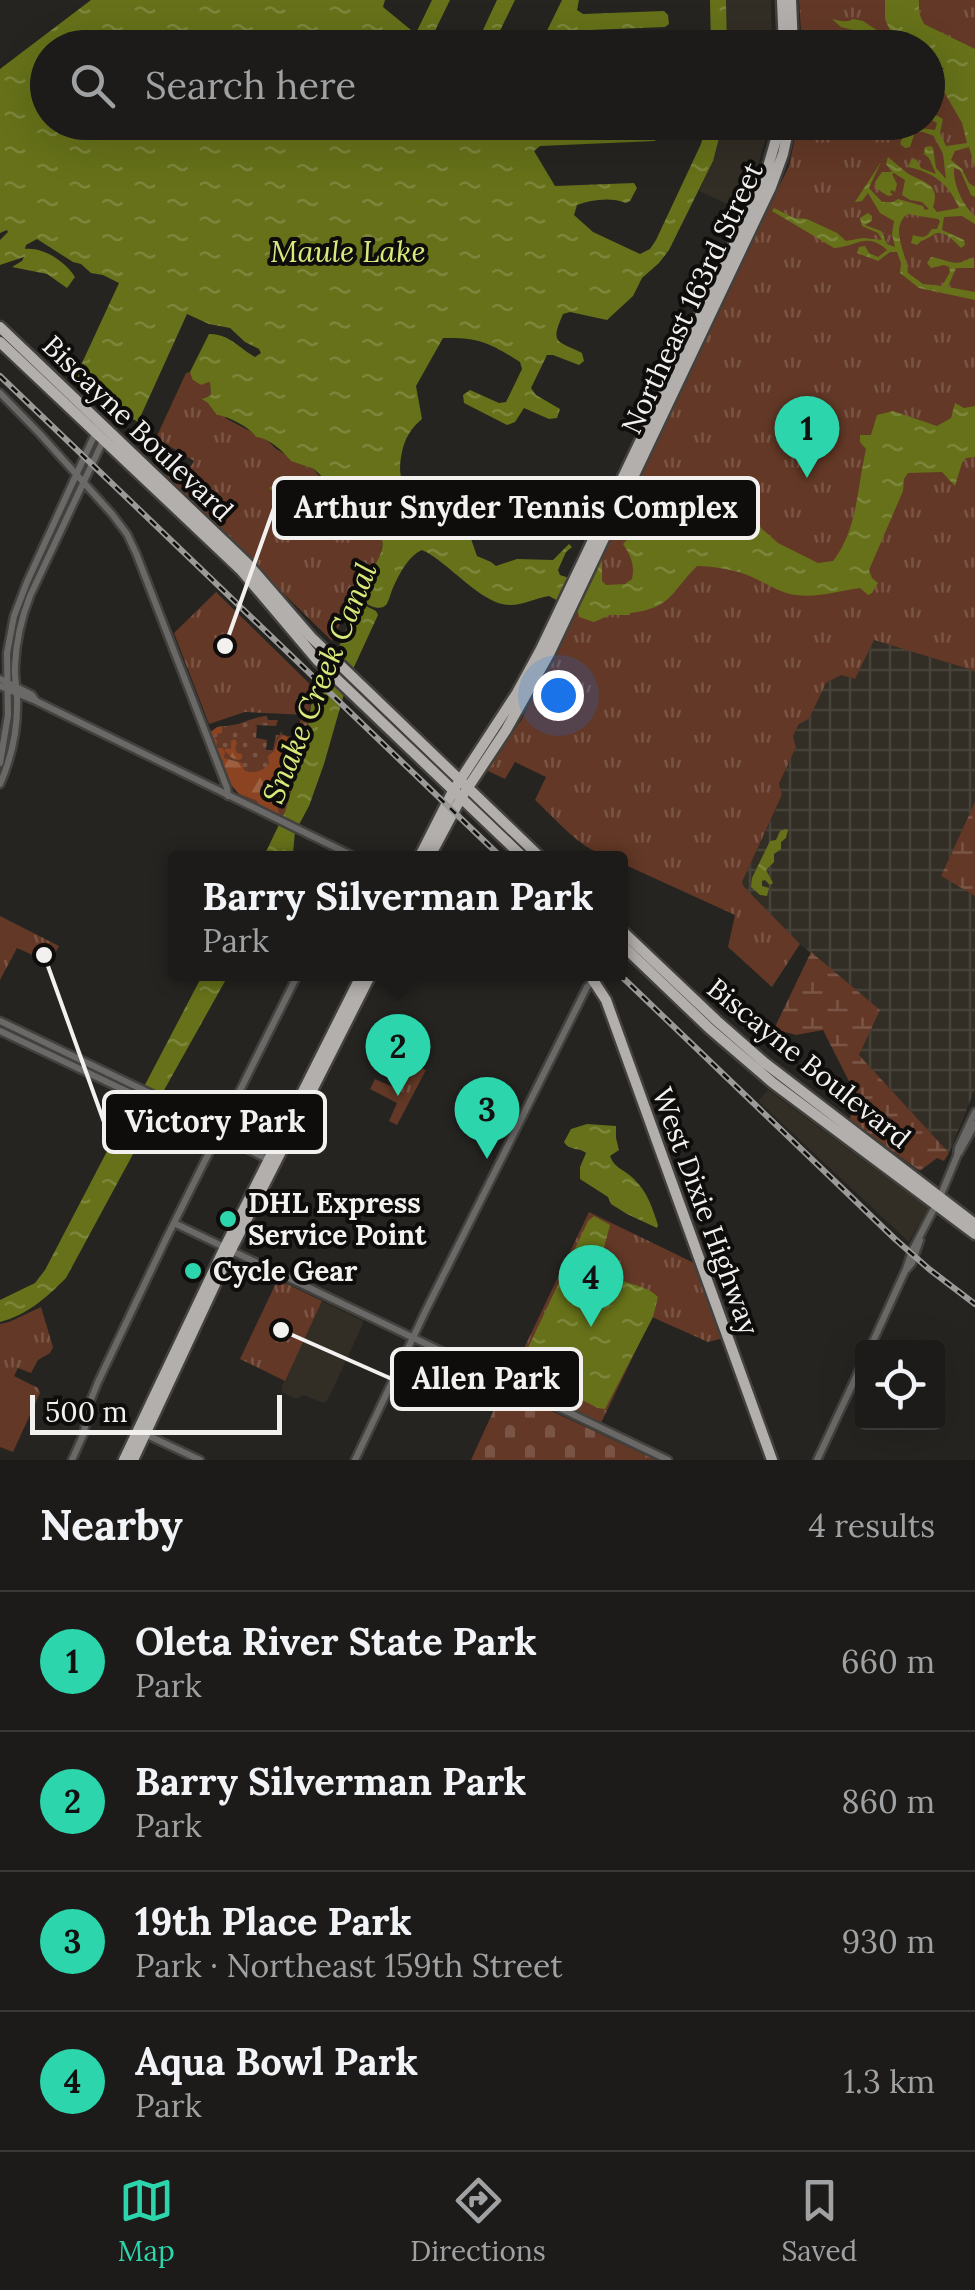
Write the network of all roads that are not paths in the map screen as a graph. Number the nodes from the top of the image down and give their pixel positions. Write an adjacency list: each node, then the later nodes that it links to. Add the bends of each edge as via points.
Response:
1 (782, 0): 3 (main road)
2 (792, 0): 4 (main road)
3 (783, 30)
4 (793, 30)
5 (775, 140): 14 (main road, Northeast 163rd Street, via 762,184)
6 (786, 140): 14 (main road, Northeast 163rd Street, via 771,187)
7 (1, 333): 9 (main road, Biscayne Boulevard)
8 (0, 392): 10 (street)
9 (102, 431): 10 (street); 11 (street); 19 (main road, Biscayne Boulevard); 21 (main road, Biscayne Boulevard, via 256,572)
10 (76, 474): 11 (street); 13 (street, via 67,495)
11 (84, 483): 12 (street); 13 (street)
12 (96, 496): 13 (street, via 84,494); 24 (street, via 136,552)
13 (72, 503): 15 (street); 16 (street)
14 (580, 580): 17 (main road, Northeast 163rd Street)
15 (26, 582): 16 (street); 18 (street, via 9,639)
16 (35, 586): 18 (street)
17 (545, 652): 20 (main road, Northeast 163rd Street); 27 (main road, Northeast 163rd Street, via 506,730)
18 (8, 687): 23 (street); 25 (street, via 14,740); 26 (street)
19 (349, 690): 21 (main road); 27 (main road, Biscayne Boulevard)
20 (508, 705): 22 (main road, via 464,764); 27 (main road, Northeast 163rd Street)
21 (401, 724): 22 (main road, Biscayne Boulevard)
22 (441, 762): 27 (main road, Biscayne Boulevard)
23 (0, 763)
24 (220, 773): 26 (street); 28 (street); 29 (street)
25 (0, 784)
26 (210, 786): 28 (street)
27 (460, 790): 31 (main road, Northeast 163rd Street); 32 (main road, Northeast 163rd Street); 33 (main road, Biscayne Boulevard); 34 (main road, Biscayne Boulevard)
28 (228, 796): 29 (street)
29 (253, 808): 30 (street)
30 (341, 851)
31 (423, 851)
32 (431, 851)
33 (517, 851)
34 (533, 851)
35 (628, 937): 42 (main road, Biscayne Boulevard)
36 (628, 950): 42 (main road, Biscayne Boulevard)
37 (292, 981): 53 (street)
38 (363, 981): 45 (main road)
39 (365, 981): 46 (main road)
40 (590, 981): 65 (street)
41 (595, 981): 75 (main road, West Dixie Highway)
42 (698, 1010): 50 (main road, Biscayne Boulevard, via 752,1066); 51 (main road, Biscayne Boulevard)
43 (0, 1021): 47 (street)
44 (0, 1032): 47 (street)
45 (316, 1065): 46 (main road); 49 (main road)
46 (318, 1079): 54 (main road)
47 (140, 1093): 53 (street)
48 (975, 1112): 55 (street)
49 (289, 1118): 54 (main road); 56 (main road)
50 (818, 1118): 51 (main road); 57 (main road, Biscayne Boulevard)
51 (840, 1121): 57 (main road, Biscayne Boulevard)
52 (975, 1124): 55 (street)
53 (218, 1130): 56 (street); 58 (street); 69 (street, via 95,1380)
54 (290, 1133): 56 (main road)
55 (957, 1156): 57 (street)
56 (274, 1158): 61 (main road)
57 (938, 1200): 59 (main road, Biscayne Boulevard); 60 (main road, Biscayne Boulevard); 66 (street)
58 (174, 1222): 61 (street); 69 (street, via 92,1397)
59 (975, 1224)
60 (975, 1234)
61 (228, 1248): 62 (main road); 63 (main road); 65 (street)
62 (202, 1293): 63 (main road); 64 (main road)
63 (202, 1314): 64 (main road)
64 (185, 1336): 68 (main road); 68 (main road)
65 (413, 1338): 73 (street); 74 (street)
66 (874, 1340)
67 (855, 1379): 76 (street)
68 (141, 1432): 70 (main road); 71 (main road); 72 (street)
69 (70, 1460)
70 (124, 1460)
71 (133, 1460)
72 (200, 1460)
73 (355, 1460)
74 (668, 1460)
75 (772, 1460)
76 (817, 1460)

